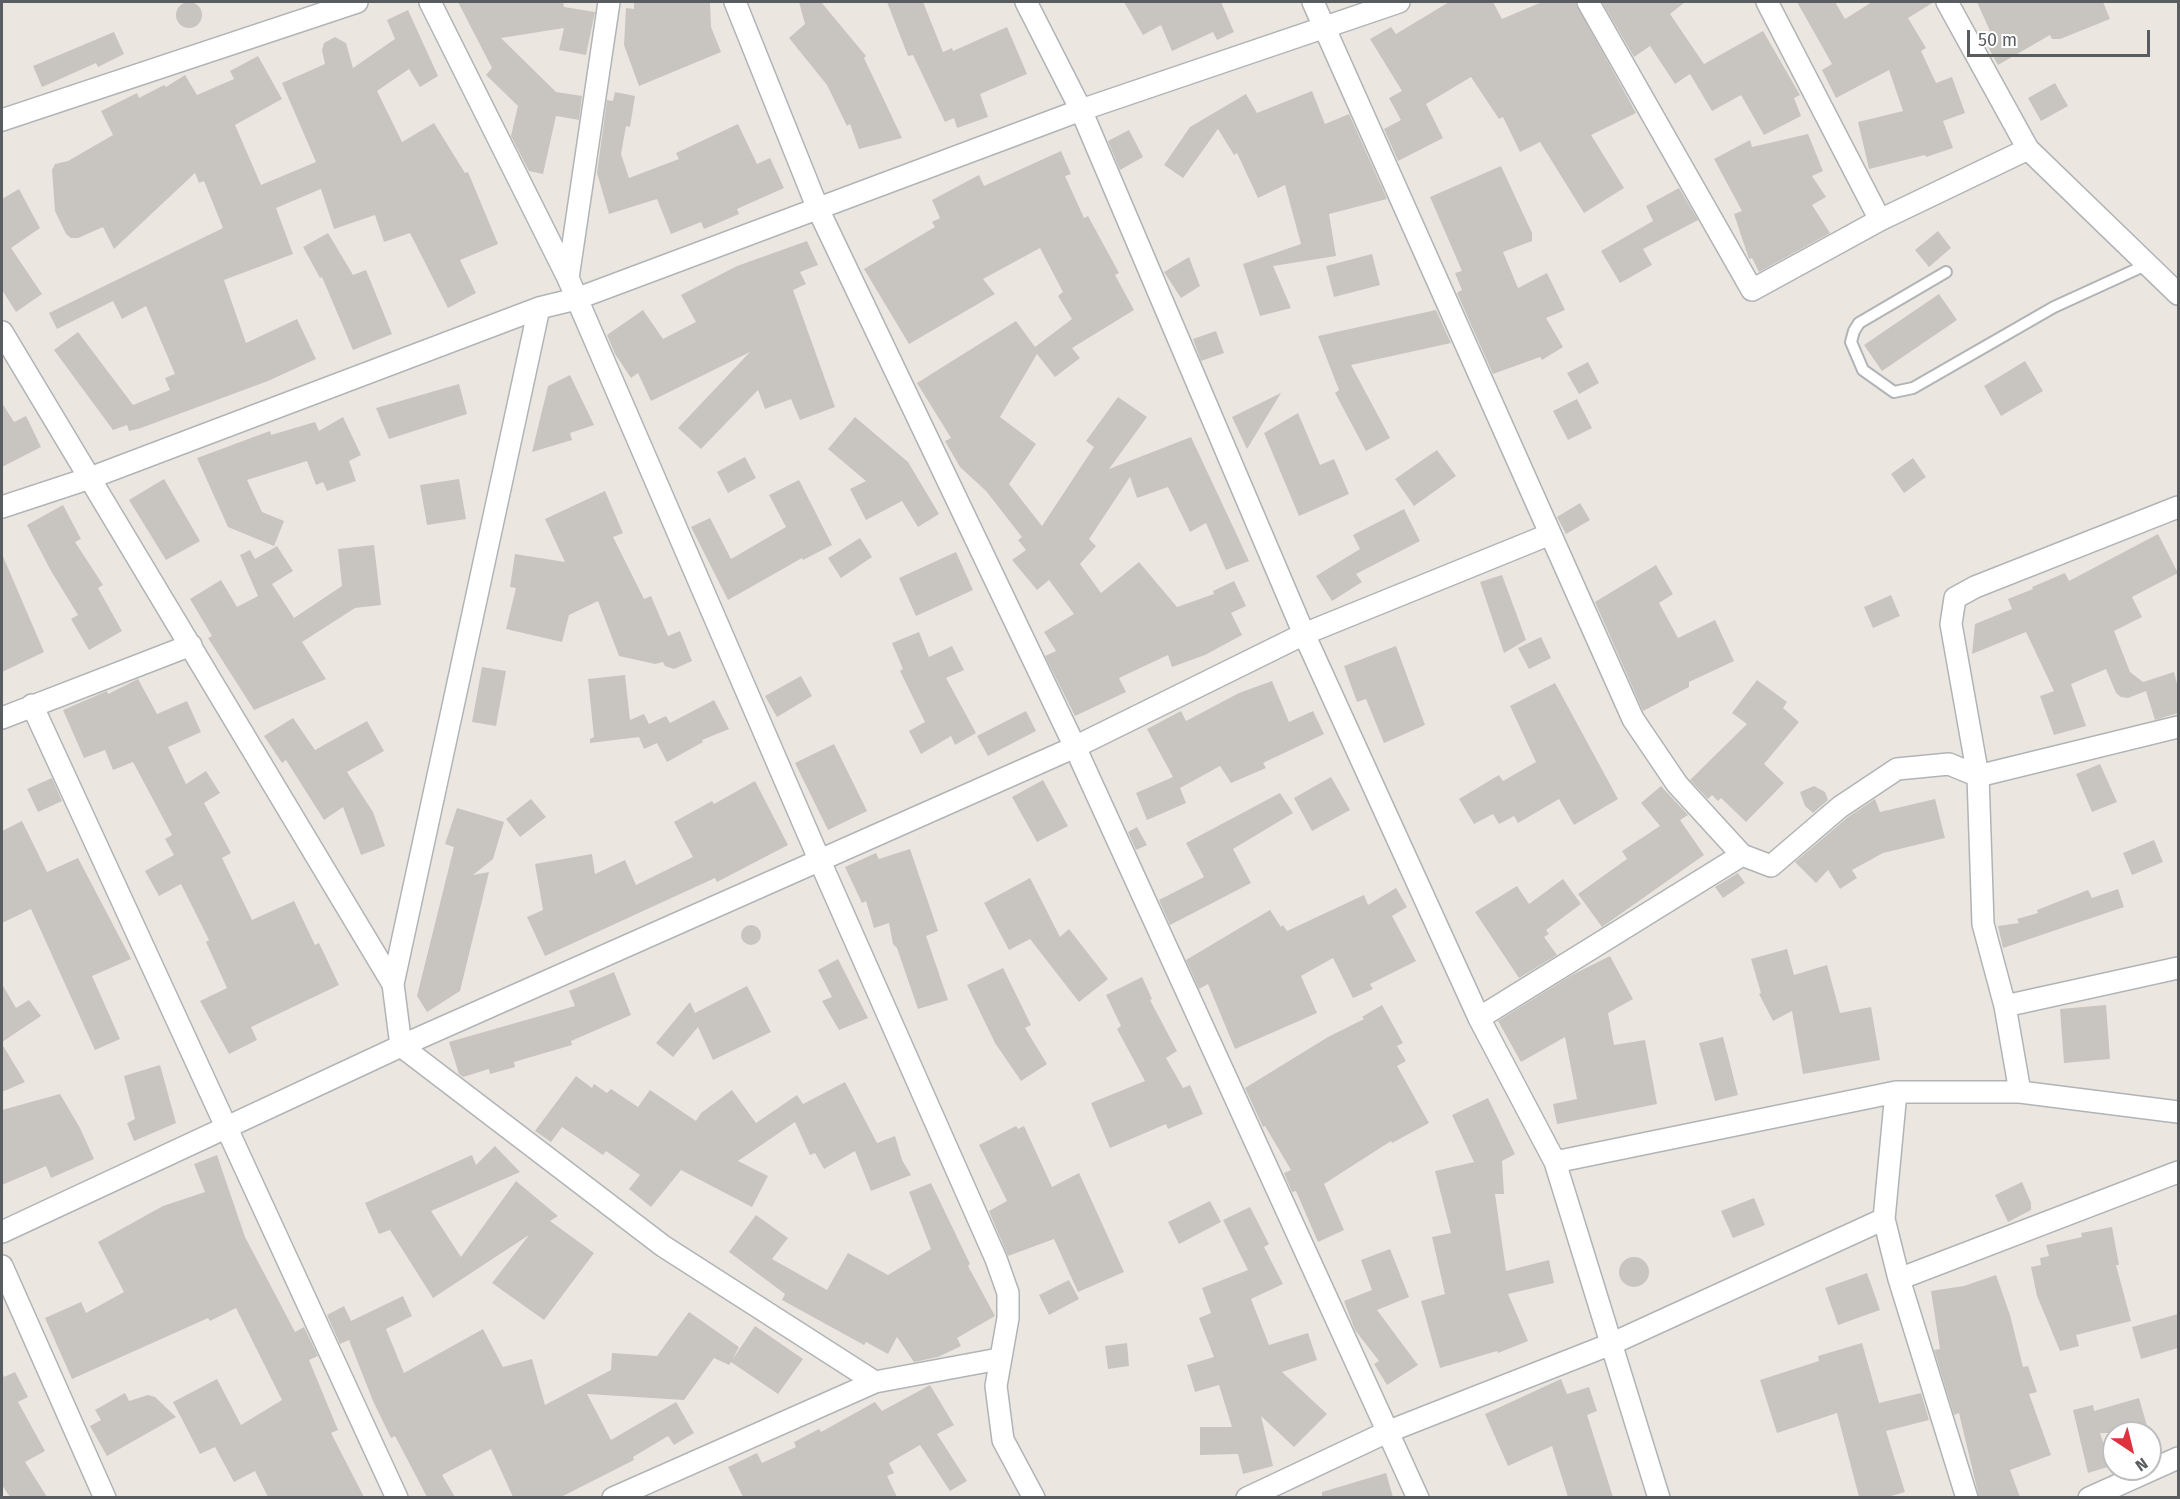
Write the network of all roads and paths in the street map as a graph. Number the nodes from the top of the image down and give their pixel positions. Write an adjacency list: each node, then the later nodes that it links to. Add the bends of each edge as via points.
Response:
1 (357, 2): 13 (street)
2 (430, 2): 19 (street)
3 (609, 2): 19 (street)
4 (735, 2): 15 (street)
5 (1026, 2): 12 (street)
6 (1313, 2): 11 (street)
7 (1399, 2): 11 (street)
8 (1588, 2): 16 (street, via 1752,290)
9 (1767, 2): 16 (street)
10 (1947, 2): 14 (street)
11 (1325, 28): 12 (street); 27 (street)
12 (1081, 110): 15 (street); 28 (street)
13 (2, 120)
14 (2028, 149): 16 (street); 17 (street)
15 (818, 208): 21 (street); 33 (street)
16 (1880, 220)
17 (2148, 264): 18 (lane, via 2054,307 1913,388 1894,392 1863,370 1851,342 1854,331 1859,323); 20 (street)
18 (1946, 272)
19 (568, 278): 21 (street)
20 (2178, 294)
21 (576, 299): 22 (street); 36 (street)
22 (539, 308): 24 (street); 38 (street)
23 (2, 332): 24 (street)
24 (90, 478): 25 (street); 29 (street)
25 (2, 507)
26 (2178, 507): 34 (street, via 1974,587 1955,598 1951,624)
27 (1548, 535): 28 (street); 35 (street, via 1633,719 1677,784)
28 (1304, 634): 33 (street); 40 (street)
29 (190, 645): 30 (street); 38 (street)
30 (32, 705): 31 (street); 45 (street)
31 (2, 718)
32 (2178, 728): 34 (street)
33 (1075, 747): 36 (street); 55 (street)
34 (1978, 776): 35 (street, via 1949,764 1897,769 1840,807 1771,866); 39 (street, via 1983,924)
35 (1742, 855): 40 (street)
36 (819, 858): 41 (street); 53 (street, via 996,1259 1008,1293 1008,1318)
37 (2178, 968): 39 (street)
38 (393, 984): 41 (street)
39 (2005, 1006): 43 (street)
40 (1479, 1018): 46 (street)
41 (401, 1046): 45 (street); 54 (street, via 663,1246)
42 (1896, 1092): 43 (street); 46 (street); 48 (street)
43 (2020, 1092): 44 (street)
44 (2178, 1112)
45 (227, 1125): 49 (street); 59 (street)
46 (1555, 1162): 52 (street)
47 (2178, 1172): 51 (street)
48 (1884, 1219): 51 (street); 52 (street)
49 (2, 1232)
50 (2, 1266): 58 (street)
51 (1899, 1280): 65 (street)
52 (1611, 1344): 55 (street); 64 (street)
53 (999, 1359): 54 (street); 61 (street, via 996,1386 1004,1440)
54 (875, 1382): 60 (street)
55 (1387, 1432): 62 (street); 63 (street)
56 (2178, 1458): 57 (street)
57 (2102, 1495)
58 (105, 1497)
59 (397, 1497)
60 (613, 1497)
61 (1035, 1497)
62 (1247, 1497)
63 (1418, 1497)
64 (1659, 1497)
65 (1967, 1497)

